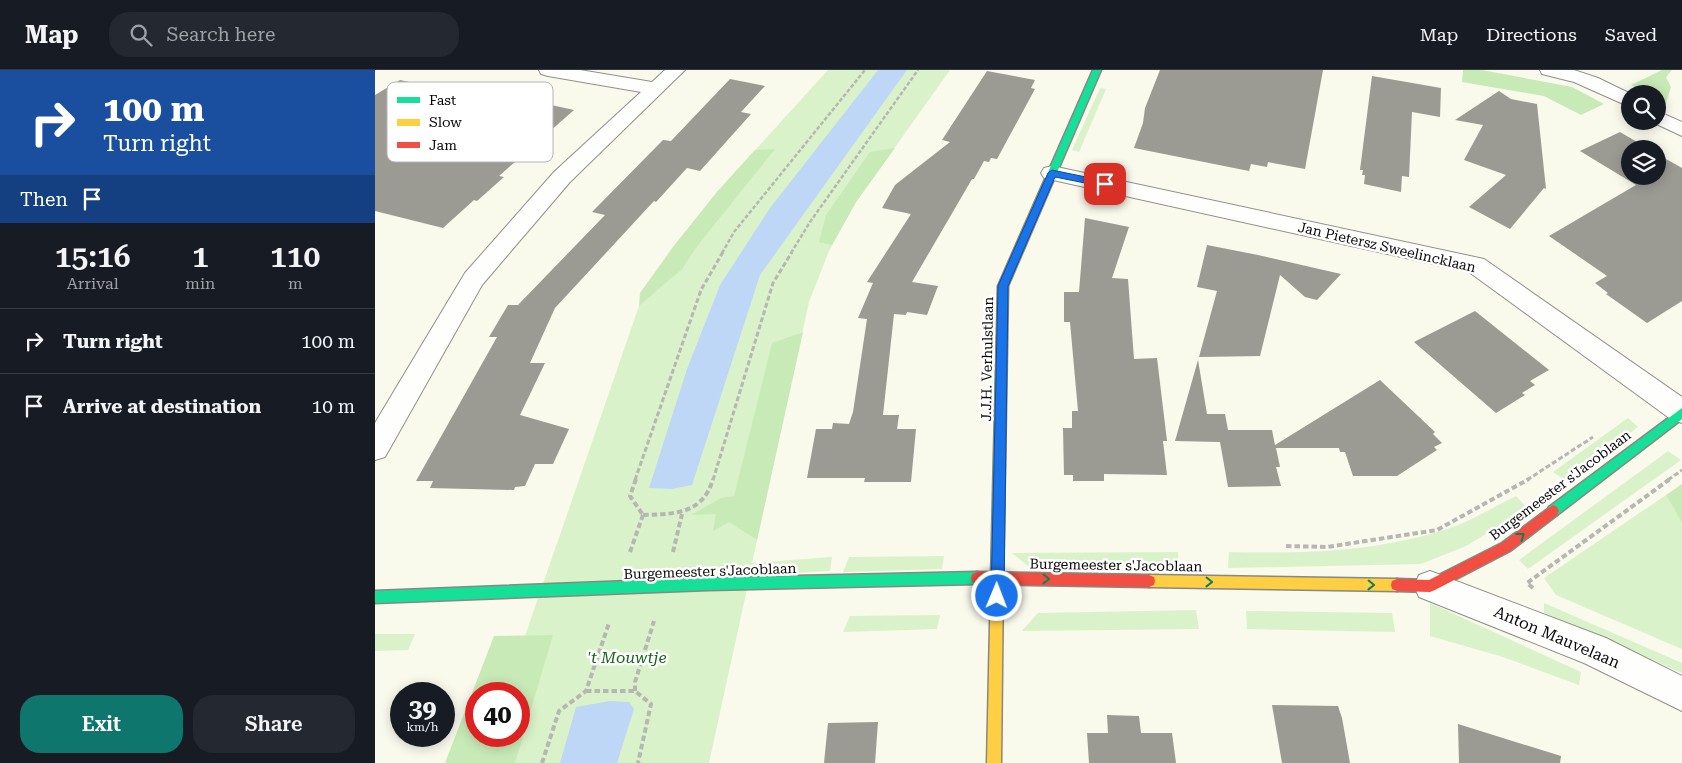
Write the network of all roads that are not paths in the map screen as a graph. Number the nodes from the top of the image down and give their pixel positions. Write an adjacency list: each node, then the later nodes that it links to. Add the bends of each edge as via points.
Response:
1 (548, 70): 5 (street)
2 (676, 70): 5 (street)
3 (1097, 70): 9 (street, J.J.H. Verhulstlaan)
4 (1549, 70): 6 (street, via 1569,73)
5 (656, 89): 11 (street, via 562,177 473,279)
6 (1621, 97)
7 (1666, 121): 8 (street)
8 (1682, 130)
9 (1052, 173): 10 (street, Jan Pietersz Sweelincklaan, via 1476,265); 12 (street, J.J.H. Verhulstlaan, via 1003,286)
10 (1682, 412): 13 (street, Burgemeester s'Jacoblaan, one-way to 10, via 1506,547)
11 (375, 448)
12 (998, 578): 13 (street, Burgemeester s'Jacoblaan, one-way to 13); 14 (street, Burgemeester s'Jacoblaan, via 708,584); 16 (street, J.J.H. Verhulstlaan)
13 (1430, 586): 15 (street, Anton Mauvelaan, via 1594,650)
14 (375, 597)
15 (1682, 694)
16 (994, 763)

